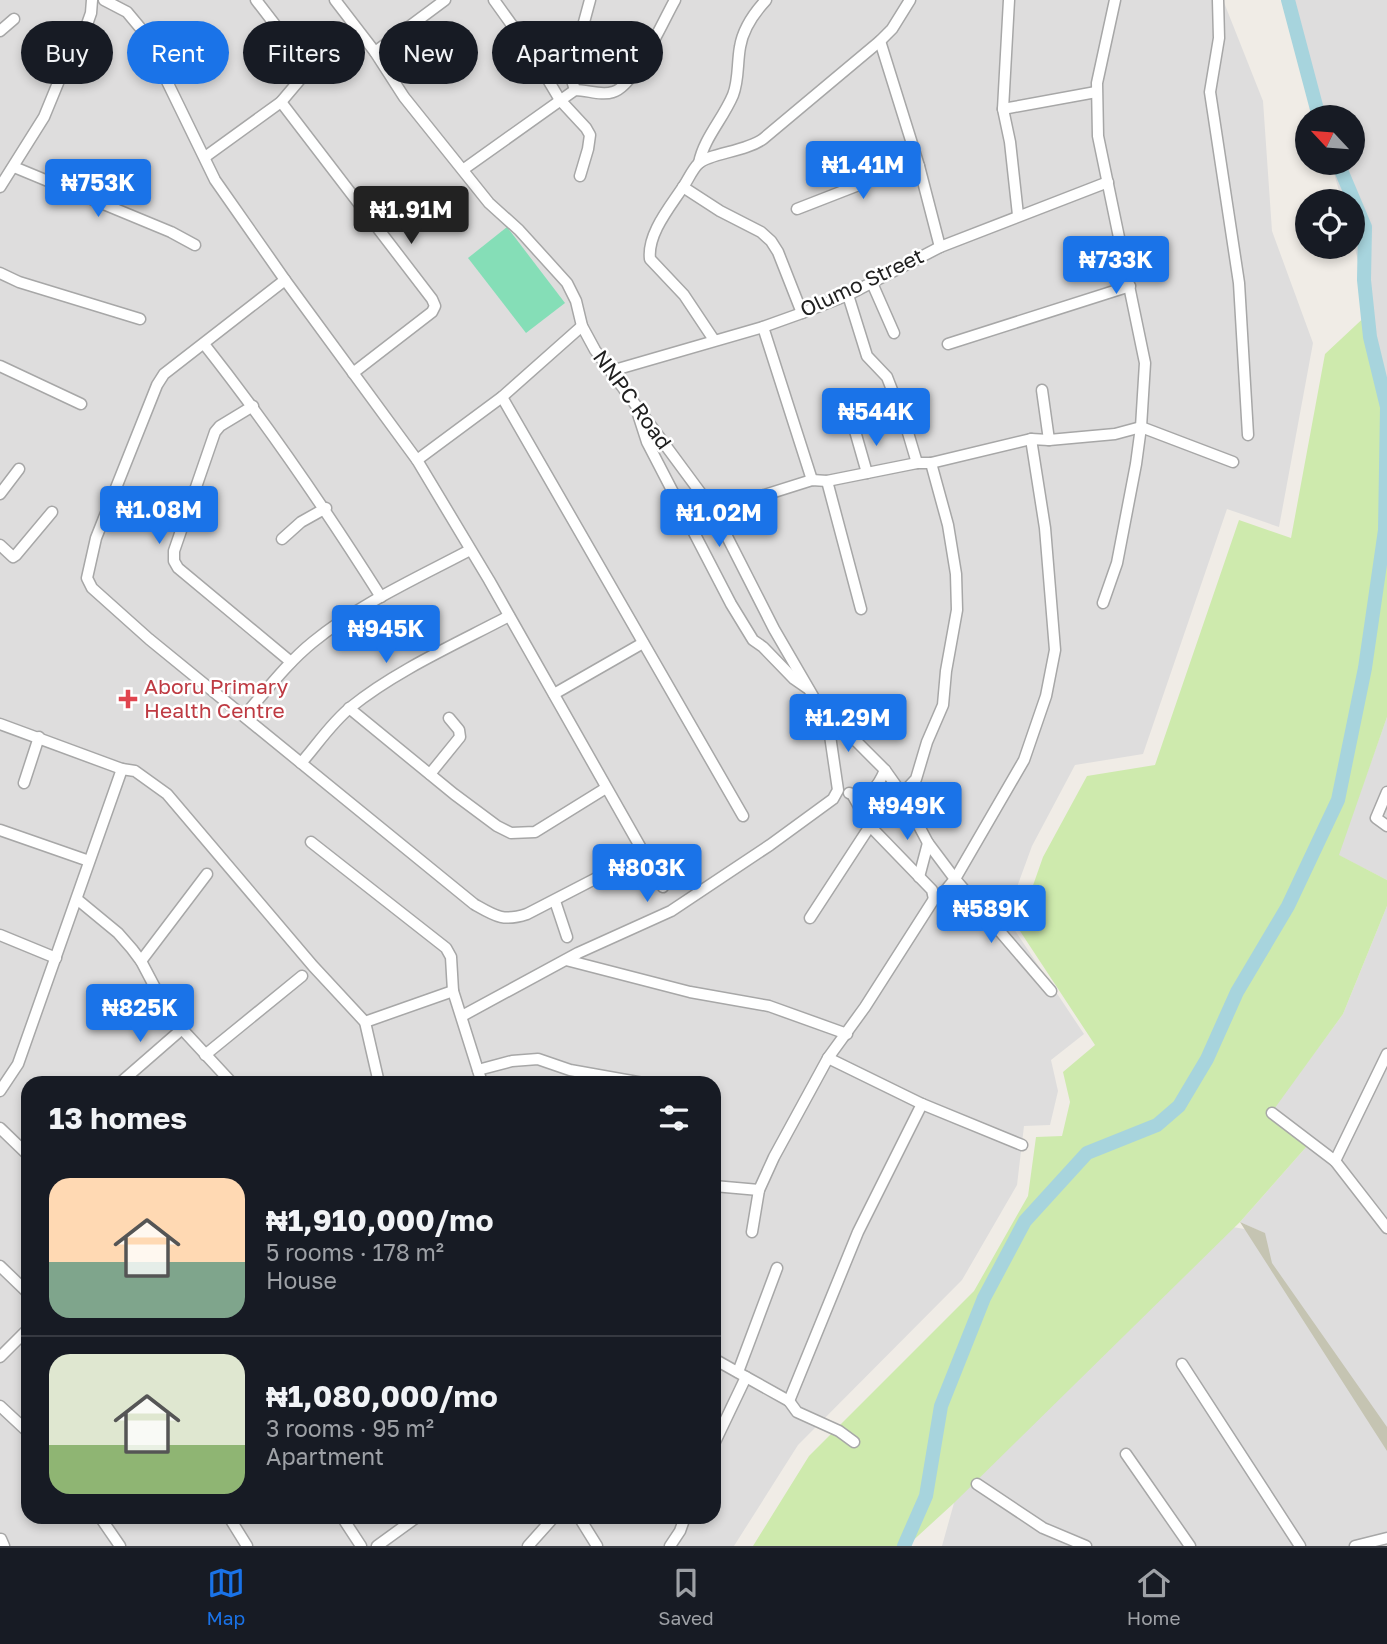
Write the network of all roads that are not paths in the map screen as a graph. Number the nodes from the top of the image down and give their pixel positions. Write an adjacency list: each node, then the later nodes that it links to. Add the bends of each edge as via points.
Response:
1 (92, 0): 26 (street, via 92,13 78,47)
2 (104, 0): 23 (street, via 127,12 142,30)
3 (256, 0): 21 (street, via 303,61 303,76)
4 (446, 0): 17 (street)
5 (494, 0): 20 (street)
6 (590, 0): 18 (street, via 570,74)
7 (675, 0): 18 (street, via 635,73 617,92)
8 (766, 0): 24 (street, via 744,33 734,94)
9 (910, 0): 16 (street)
10 (1009, 0): 22 (street)
11 (1115, 0): 19 (street)
12 (1218, 0): 59 (street, via 1219,38 1210,92 1239,283)
13 (339, 1): 17 (street, NNPC Road)
14 (14, 19): 15 (street)
15 (0, 31)
16 (880, 41): 24 (street, via 755,145); 25 (street)
17 (375, 52): 27 (street, NNPC Road, via 404,97)
18 (575, 90): 20 (street)
19 (1096, 92): 22 (street); 29 (street, via 1098,136)
20 (560, 100): 27 (street); 28 (street, via 590,135)
21 (281, 102): 23 (street); 51 (street, via 435,306)
22 (1003, 109): 33 (street)
23 (205, 157): 37 (street, via 215,180)
24 (699, 163): 31 (street)
25 (919, 166): 32 (street); 35 (street)
26 (14, 167): 30 (street); 34 (street)
27 (464, 169): 43 (street, NNPC Road, via 489,203 567,283)
28 (580, 176)
29 (1108, 182): 33 (street, Olumo Street); 39 (street)
30 (0, 187)
31 (683, 187): 41 (street, via 771,242); 46 (street, via 653,239 650,259 684,295)
32 (797, 209)
33 (1018, 215): 35 (street, Olumo Street)
34 (195, 245)
35 (940, 247): 38 (street, Olumo Street)
36 (0, 273): 42 (street)
37 (285, 280): 47 (street); 51 (street)
38 (872, 283): 40 (street, Olumo Street); 45 (street)
39 (1130, 286): 48 (street); 57 (street, via 1145,362)
40 (848, 295): 41 (street, Olumo Street); 64 (street, via 867,356 887,377)
41 (802, 313): 44 (street, Olumo Street)
42 (141, 319)
43 (583, 326): 50 (street, NNPC Road); 53 (street)
44 (763, 327): 46 (street, Olumo Street); 68 (street)
45 (894, 333)
46 (715, 340): 50 (street, Olumo Street)
47 (204, 344): 56 (street); 88 (street, via 164,374 157,385 96,538 87,578 102,597)
48 (948, 344)
49 (0, 366): 54 (street)
50 (611, 370): 55 (street, NNPC Road)
51 (353, 373): 62 (street)
52 (1042, 390): 61 (street)
53 (502, 397): 62 (street); 82 (street)
54 (81, 404)
55 (636, 405): 72 (street, NNPC Road); 83 (street, via 647,442 688,525 753,640)
56 (253, 406): 71 (street); 84 (street, via 215,432 174,561)
57 (1141, 427): 61 (street); 63 (street); 78 (street, via 1124,532)
58 (855, 431): 67 (street)
59 (1248, 435)
60 (1031, 439): 61 (street); 65 (street); 113 (street, via 1054,617 1052,674 1024,760)
61 (1049, 440)
62 (417, 460): 76 (street)
63 (1233, 462)
64 (917, 463): 65 (street); 67 (street)
65 (930, 463): 102 (street, via 948,524 957,610 943,705 916,779)
66 (19, 469): 70 (street)
67 (867, 473): 69 (street)
68 (812, 480): 69 (street); 72 (street)
69 (827, 481): 79 (street)
70 (0, 494)
71 (326, 508): 74 (street); 77 (street)
72 (714, 511): 81 (street, NNPC Road)
73 (52, 513): 75 (street, via 16,555)
74 (282, 539)
75 (0, 545)
76 (470, 550): 77 (street); 80 (street)
77 (381, 597): 84 (street, via 314,641)
78 (1103, 603)
79 (861, 609)
80 (509, 616): 86 (street); 87 (street)
81 (774, 629): 83 (street); 85 (street, NNPC Road)
82 (643, 643): 86 (street); 103 (street)
83 (763, 647): 85 (street)
84 (291, 662): 88 (street)
85 (809, 690): 90 (street, NNPC Road)
86 (554, 694): 98 (street)
87 (349, 708): 93 (street); 96 (street)
88 (244, 716): 93 (street)
89 (449, 718): 96 (street, via 460,737)
90 (828, 722): 95 (street, NNPC Road); 99 (street)
91 (0, 724): 92 (street)
92 (39, 737): 94 (street); 97 (street)
93 (301, 763): 117 (street, via 474,904 494,915 508,920)
94 (122, 769): 110 (street); 128 (street, via 135,771 167,794)
95 (885, 770): 101 (street, via 878,787 869,794); 102 (street, NNPC Road)
96 (430, 774): 98 (street, via 497,826 523,834 535,832)
97 (24, 783)
98 (606, 788): 109 (street)
99 (838, 790): 101 (street); 122 (street, via 833,799 770,845 671,911)
100 (1387, 792): 105 (street, via 1376,818)
101 (852, 794): 104 (street)
102 (902, 794): 108 (street, NNPC Road)
103 (743, 816)
104 (870, 826): 112 (street); 118 (street)
105 (1387, 826)
106 (0, 830): 110 (street)
107 (311, 842): 125 (street, via 446,948)
108 (928, 843): 112 (street); 113 (street, NNPC Road)
109 (643, 854): 114 (street); 117 (street)
110 (89, 861): 116 (street)
111 (207, 874): 123 (street)
112 (919, 877): 115 (street)
113 (955, 879): 115 (street); 126 (street, NNPC Road)
114 (663, 887)
115 (934, 898): 130 (street)
116 (78, 900): 121 (street); 123 (street, via 118,933)
117 (555, 901): 120 (street)
118 (810, 918)
119 (0, 935): 121 (street)
120 (568, 937)
121 (56, 958): 141 (street, via 18,1064)
122 (566, 960): 127 (street); 130 (street, via 690,992 769,1006)
123 (141, 961): 129 (street, via 163,1006)
124 (302, 976): 132 (street)
125 (453, 991): 127 (street); 128 (street)
126 (1051, 991)
127 (463, 1016): 134 (street)
128 (365, 1022): 137 (street)
129 (182, 1029): 132 (street); 135 (street)
130 (847, 1034): 133 (street)
131 (1387, 1054): 140 (street)
132 (205, 1055): 136 (street)
133 (828, 1058): 142 (street); 149 (street)
134 (478, 1070): 138 (street); 139 (street, via 538,1059)
135 (128, 1076)
136 (225, 1076)
137 (377, 1076)
138 (480, 1076)
139 (594, 1076)
140 (1382, 1077): 147 (street)
141 (0, 1091)
142 (922, 1104): 145 (street); 160 (street, via 858,1232)
143 (1272, 1113): 147 (street)
144 (0, 1128): 146 (street)
145 (1022, 1145)
146 (21, 1148)
147 (1335, 1161): 150 (street)
148 (721, 1187): 149 (street)
149 (759, 1190): 151 (street)
150 (1387, 1228)
151 (752, 1232)
152 (0, 1266): 154 (street)
153 (777, 1268): 159 (street)
154 (21, 1286)
155 (21, 1336): 156 (street)
156 (0, 1357)
157 (721, 1363): 159 (street)
158 (1182, 1364): 184 (street)
159 (742, 1374): 160 (street); 163 (street)
160 (789, 1401): 164 (street, via 797,1412)
161 (0, 1406): 162 (street)
162 (21, 1426)
163 (721, 1426)
164 (854, 1442)
165 (1126, 1454): 183 (street)
166 (977, 1484): 182 (street, via 1043,1528)
167 (105, 1524): 175 (street)
168 (233, 1524): 176 (street)
169 (346, 1524): 177 (street)
170 (409, 1524): 178 (street)
171 (548, 1524): 179 (street)
172 (583, 1524): 180 (street)
173 (682, 1524): 181 (street)
174 (1387, 1538): 185 (street)
175 (120, 1546)
176 (247, 1546)
177 (360, 1546)
178 (376, 1546)
179 (528, 1546)
180 (597, 1546)
181 (670, 1546)
182 (1086, 1546)
183 (1190, 1546)
184 (1300, 1546)
185 (1355, 1546)

